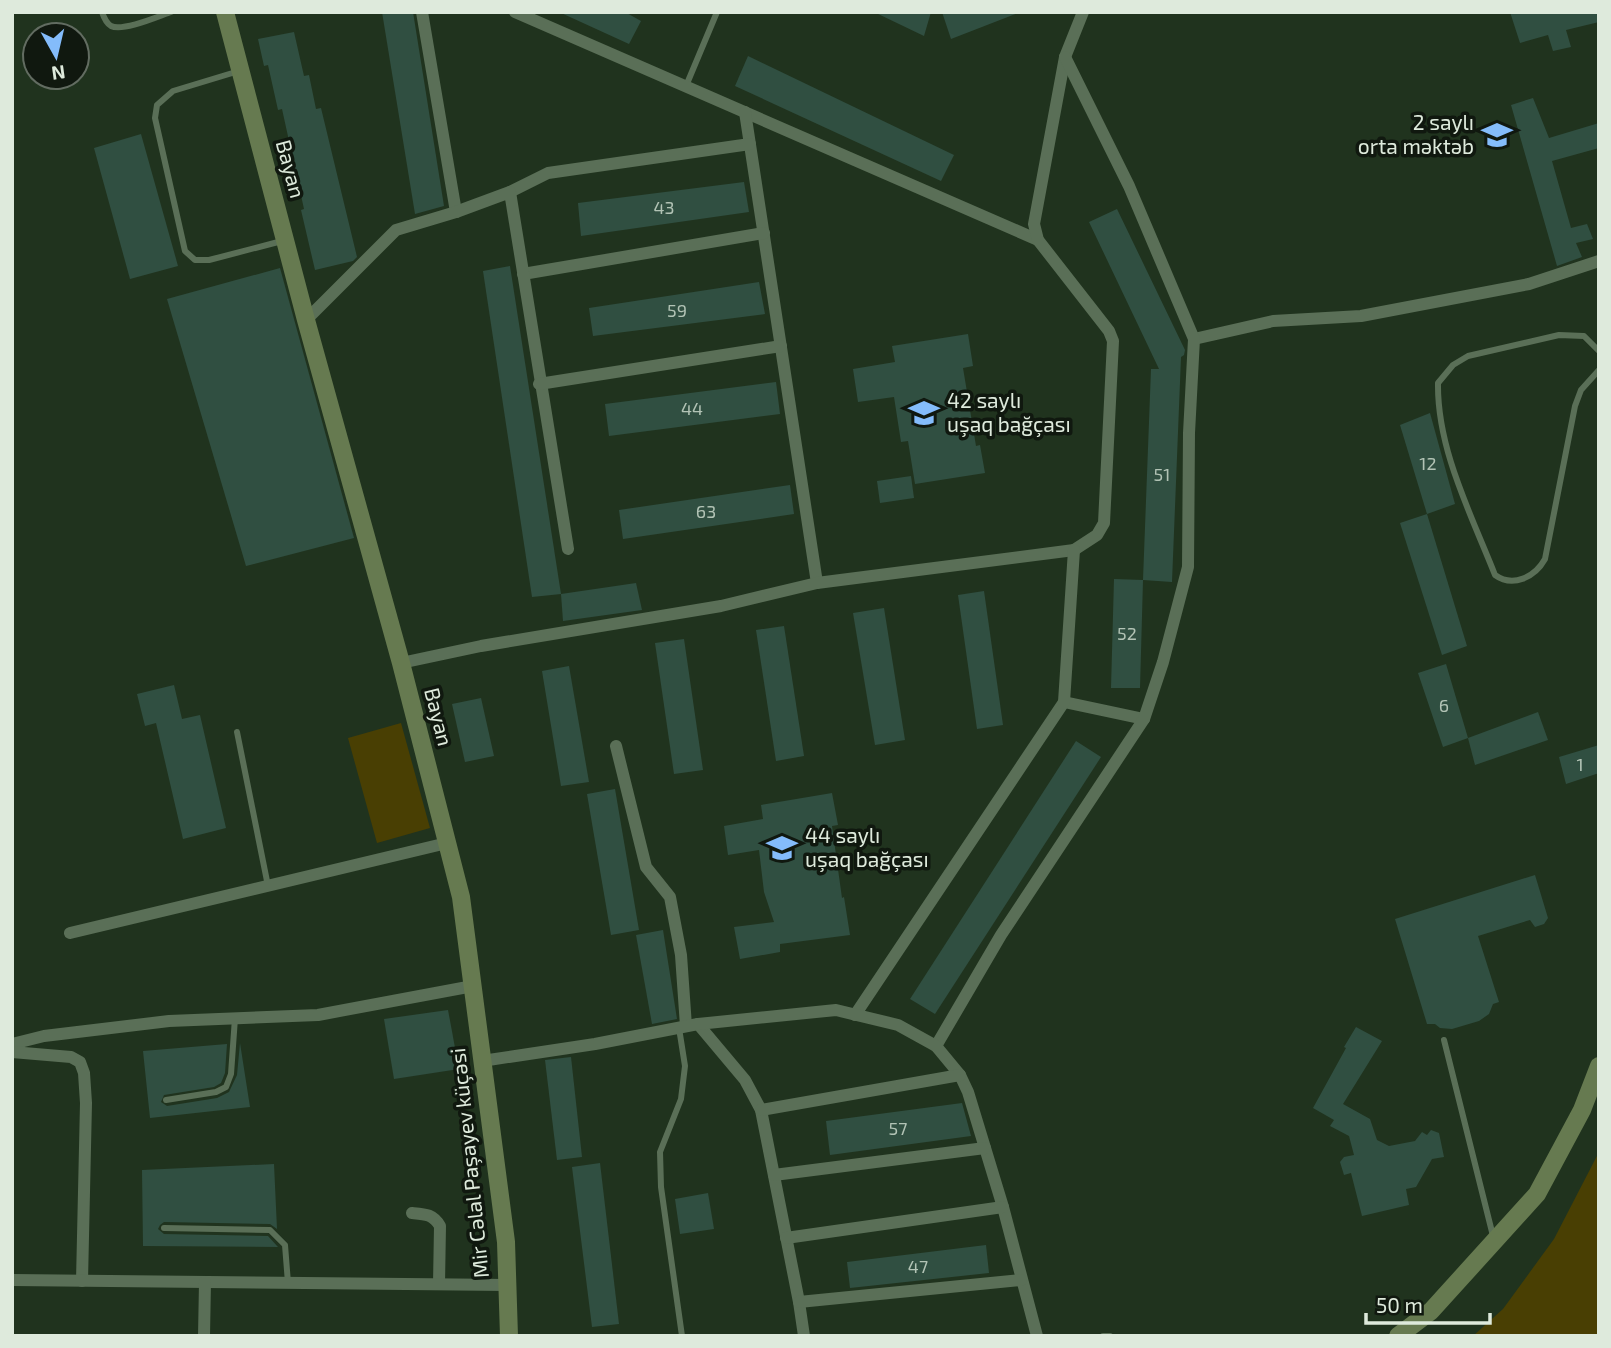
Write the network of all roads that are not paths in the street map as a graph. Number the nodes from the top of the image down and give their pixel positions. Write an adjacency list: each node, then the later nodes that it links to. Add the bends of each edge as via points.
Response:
1 (102, 12): 2 (lane, via 105,21 116,28)
2 (171, 12)
3 (225, 12): 9 (street, Bayan)
4 (422, 12): 14 (street)
5 (515, 12): 10 (street)
6 (718, 12): 10 (lane)
7 (1083, 12): 8 (street)
8 (1065, 57): 17 (street, via 1034,224); 21 (street, via 1129,186)
9 (240, 70): 16 (street, Bayan); 16 (lane, via 173,92 157,105 155,118 184,251 195,260 209,260)
10 (685, 86): 11 (street)
11 (745, 112): 12 (street); 17 (street)
12 (750, 144): 13 (street, via 548,173); 15 (street)
13 (510, 192): 14 (street); 19 (street)
14 (456, 212): 20 (street, via 396,230)
15 (764, 233): 19 (street); 22 (street)
16 (285, 240): 20 (street, Bayan)
17 (1038, 240): 27 (street, via 1113,341 1104,523 1097,535)
18 (1599, 261): 21 (street, via 1529,284 1361,316 1273,321)
19 (523, 274): 25 (street)
20 (306, 320): 29 (street, Bayan)
21 (1194, 339): 31 (street, via 1188,567)
22 (781, 346): 25 (street); 28 (street)
23 (1599, 351): 24 (lane, via 1584,336 1559,335 1468,356 1438,383 1440,423 1461,489 1495,575 1501,579 1530,577 1545,559 1575,405 1581,390)
24 (1599, 370)
25 (540, 384): 26 (street)
26 (568, 549)
27 (1074, 550): 28 (street); 30 (street)
28 (817, 583): 29 (street, via 721,606)
29 (401, 663): 34 (street, Bayan)
30 (1064, 702): 31 (street); 38 (street)
31 (1144, 719): 43 (street, via 1001,935)
32 (237, 732): 35 (lane)
33 (616, 746): 40 (street, via 646,867 670,898)
34 (447, 843): 35 (street); 37 (street, Bayan, via 461,897)
35 (268, 886): 36 (street)
36 (70, 933)
37 (473, 986): 39 (street, via 318,1015); 45 (street, Mir Cəlal Paşayev küçəsi)
38 (855, 1015): 40 (street, via 836,1010); 43 (street, via 898,1025)
39 (235, 1018): 42 (street, via 155,1023); 48 (lane, via 226,1087)
40 (688, 1026): 45 (street); 49 (street, via 745,1080); 67 (lane, via 681,1099 660,1152)
41 (1444, 1040): 56 (lane)
42 (12, 1044)
43 (936, 1046): 47 (street)
44 (12, 1052): 59 (street, via 71,1057 80,1062 84,1073)
45 (482, 1061): 63 (street, Mir Cəlal Paşayev küçəsi, via 506,1242)
46 (1599, 1066): 56 (street, via 1582,1110 1537,1194)
47 (960, 1075): 49 (street); 50 (street)
48 (166, 1100)
49 (761, 1110): 51 (street)
50 (985, 1148): 51 (street); 52 (street)
51 (774, 1175): 55 (street)
52 (1003, 1207): 55 (street); 58 (street)
53 (412, 1213): 62 (street, via 429,1214 440,1226)
54 (164, 1228): 61 (lane, via 270,1230 285,1245)
55 (786, 1238): 64 (street)
56 (1494, 1242): 72 (street, via 1431,1311)
57 (12, 1280): 59 (street)
58 (1021, 1280): 64 (street); 69 (street)
59 (82, 1281): 60 (street)
60 (205, 1282): 61 (street); 65 (street)
61 (288, 1283): 62 (street)
62 (439, 1284): 63 (street)
63 (507, 1285): 66 (street, Mir Cəlal Paşayev küçəsi)
64 (799, 1302): 68 (street)
65 (204, 1336)
66 (509, 1336)
67 (682, 1336)
68 (804, 1336)
69 (1037, 1336)
70 (1103, 1336): 71 (lane)
71 (1110, 1336)
72 (1398, 1336)

